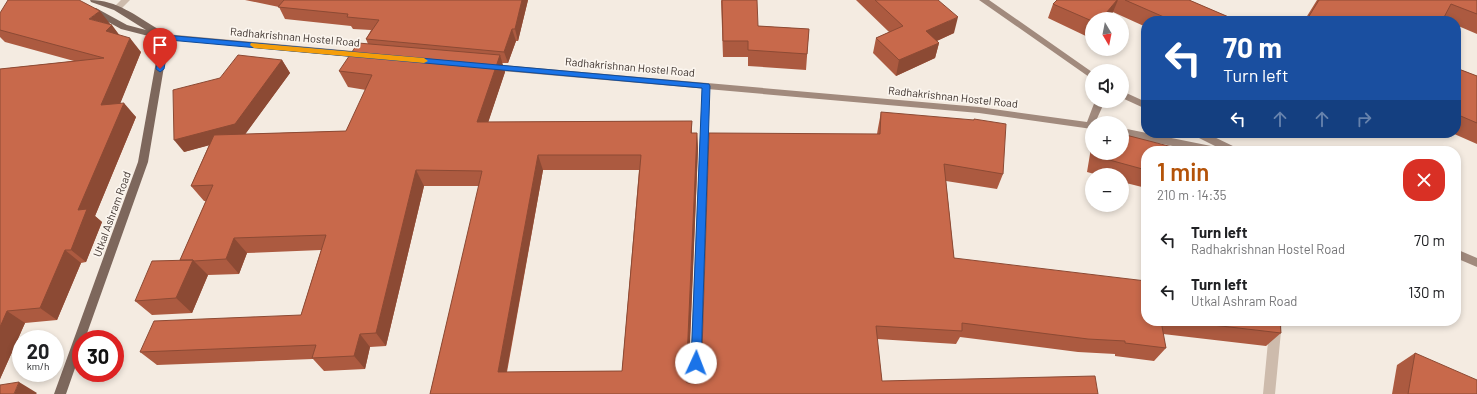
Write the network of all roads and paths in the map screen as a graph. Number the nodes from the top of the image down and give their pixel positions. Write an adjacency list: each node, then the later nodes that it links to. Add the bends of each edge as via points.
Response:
1 (94, 0): 5 (main road)
2 (126, 0): 5 (street)
3 (983, 0): 9 (main road)
4 (87, 7): 6 (main road, via 124,26)
5 (117, 8): 6 (main road)
6 (165, 38): 7 (main road, Radhakrishnan Hostel Road); 23 (main road, Utkal Ashram Road, via 143,162)
7 (372, 56)
8 (483, 66): 10 (main road, Radhakrishnan Hostel Road)
9 (1085, 71)
10 (706, 86): 13 (main road, Radhakrishnan Hostel Road, via 979,110); 24 (street)
11 (1129, 98): 12 (main road)
12 (1141, 104)
13 (1085, 125)
14 (1129, 133): 15 (main road)
15 (1141, 136)
16 (1152, 138): 18 (main road)
17 (1208, 138): 19 (main road)
18 (1191, 146)
19 (1224, 146)
20 (1461, 255): 21 (main road)
21 (1477, 263)
22 (1276, 326): 25 (street)
23 (60, 394)
24 (695, 394)
25 (1269, 394)

